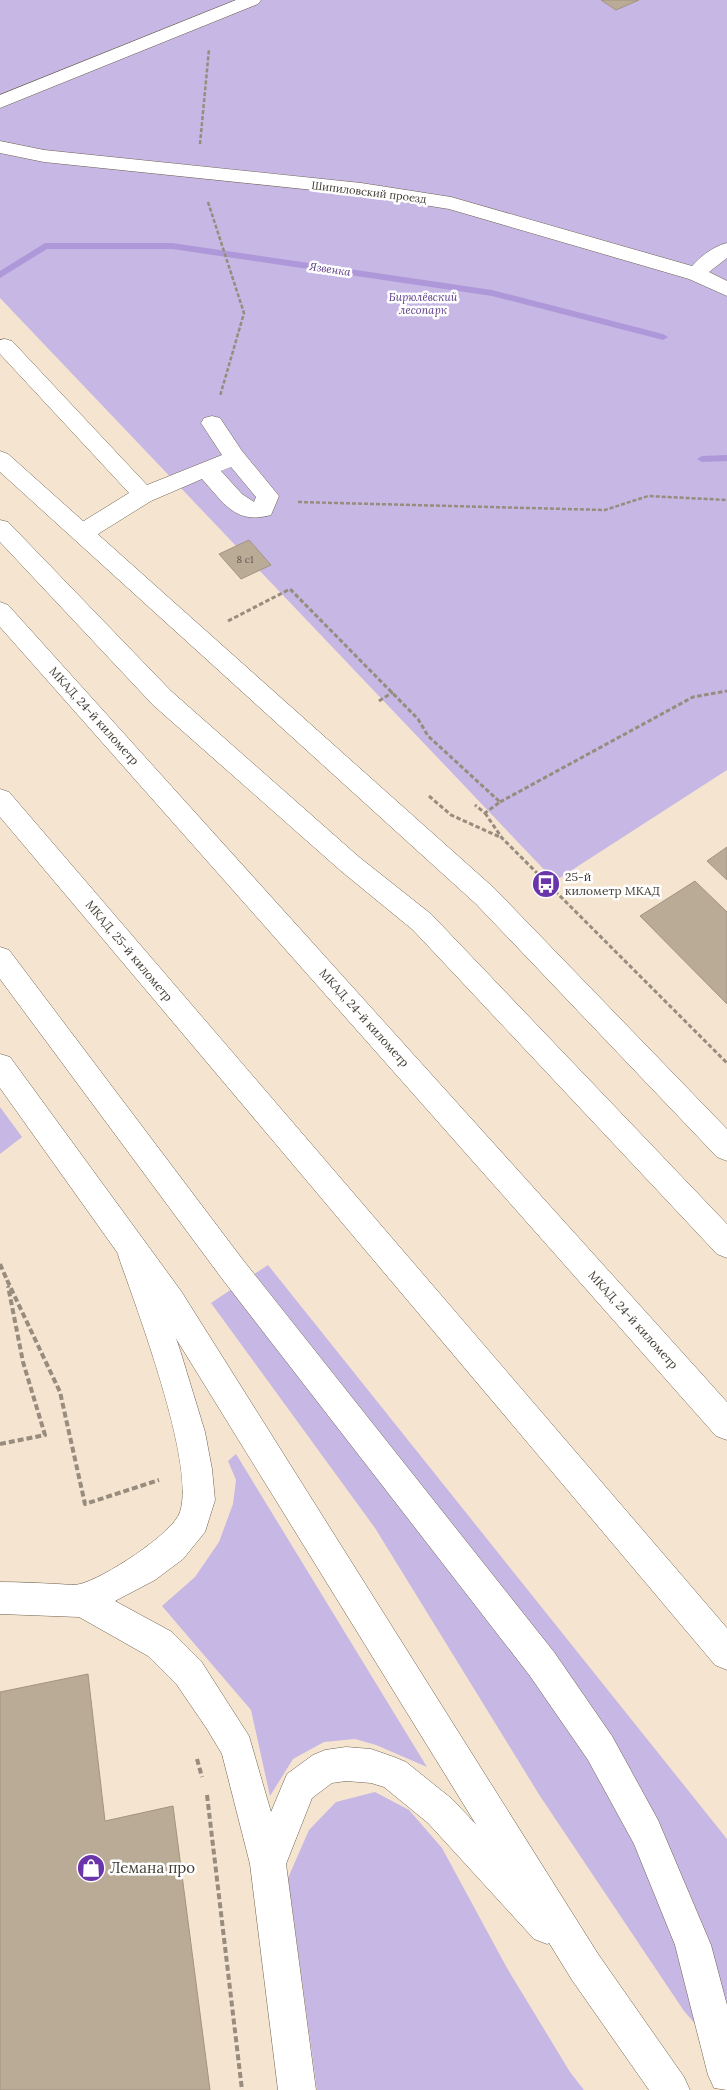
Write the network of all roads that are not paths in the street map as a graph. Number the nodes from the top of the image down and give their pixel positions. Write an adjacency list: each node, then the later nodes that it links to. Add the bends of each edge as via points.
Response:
1 (252, 0): 2 (main road)
2 (0, 102)
3 (0, 147): 5 (main road, Шипиловский проезд, via 44,156 361,189 451,203)
4 (727, 250): 5 (main road, via 706,263)
5 (696, 274): 6 (main road, Шипиловский проезд)
6 (727, 288)
7 (5, 346): 12 (main road)
8 (212, 423): 9 (main road)
9 (234, 456): 11 (main road); 11 (main road, via 268,496 263,509 251,511 234,500)
10 (0, 459): 14 (main road)
11 (206, 469): 12 (main road)
12 (143, 495): 14 (main road)
13 (0, 528): 21 (main road, via 162,698 350,864 422,922)
14 (82, 533): 19 (main road, via 485,896)
15 (0, 611): 22 (main road, МКАД, 24-й километр)
16 (0, 799): 25 (main road, МКАД, 25-й километр)
17 (0, 958): 28 (main road, via 233,1270 542,1664 600,1748 646,1832 693,1945)
18 (0, 1066): 20 (main road)
19 (727, 1148)
20 (129, 1244): 24 (main road, via 186,1417 200,1501 196,1519 178,1544 158,1560); 27 (main road, via 170,1301)
21 (727, 1244)
22 (727, 1425)
23 (0, 1598): 24 (main road)
24 (82, 1601): 26 (main road, via 160,1644 189,1673 237,1748)
25 (727, 1653)
26 (268, 1864): 27 (main road, via 299,1786 325,1767 346,1764 371,1766 394,1774 440,1811); 29 (main road)
27 (585, 1967): 30 (main road)
28 (727, 2075)
29 (297, 2090)
30 (671, 2090)

